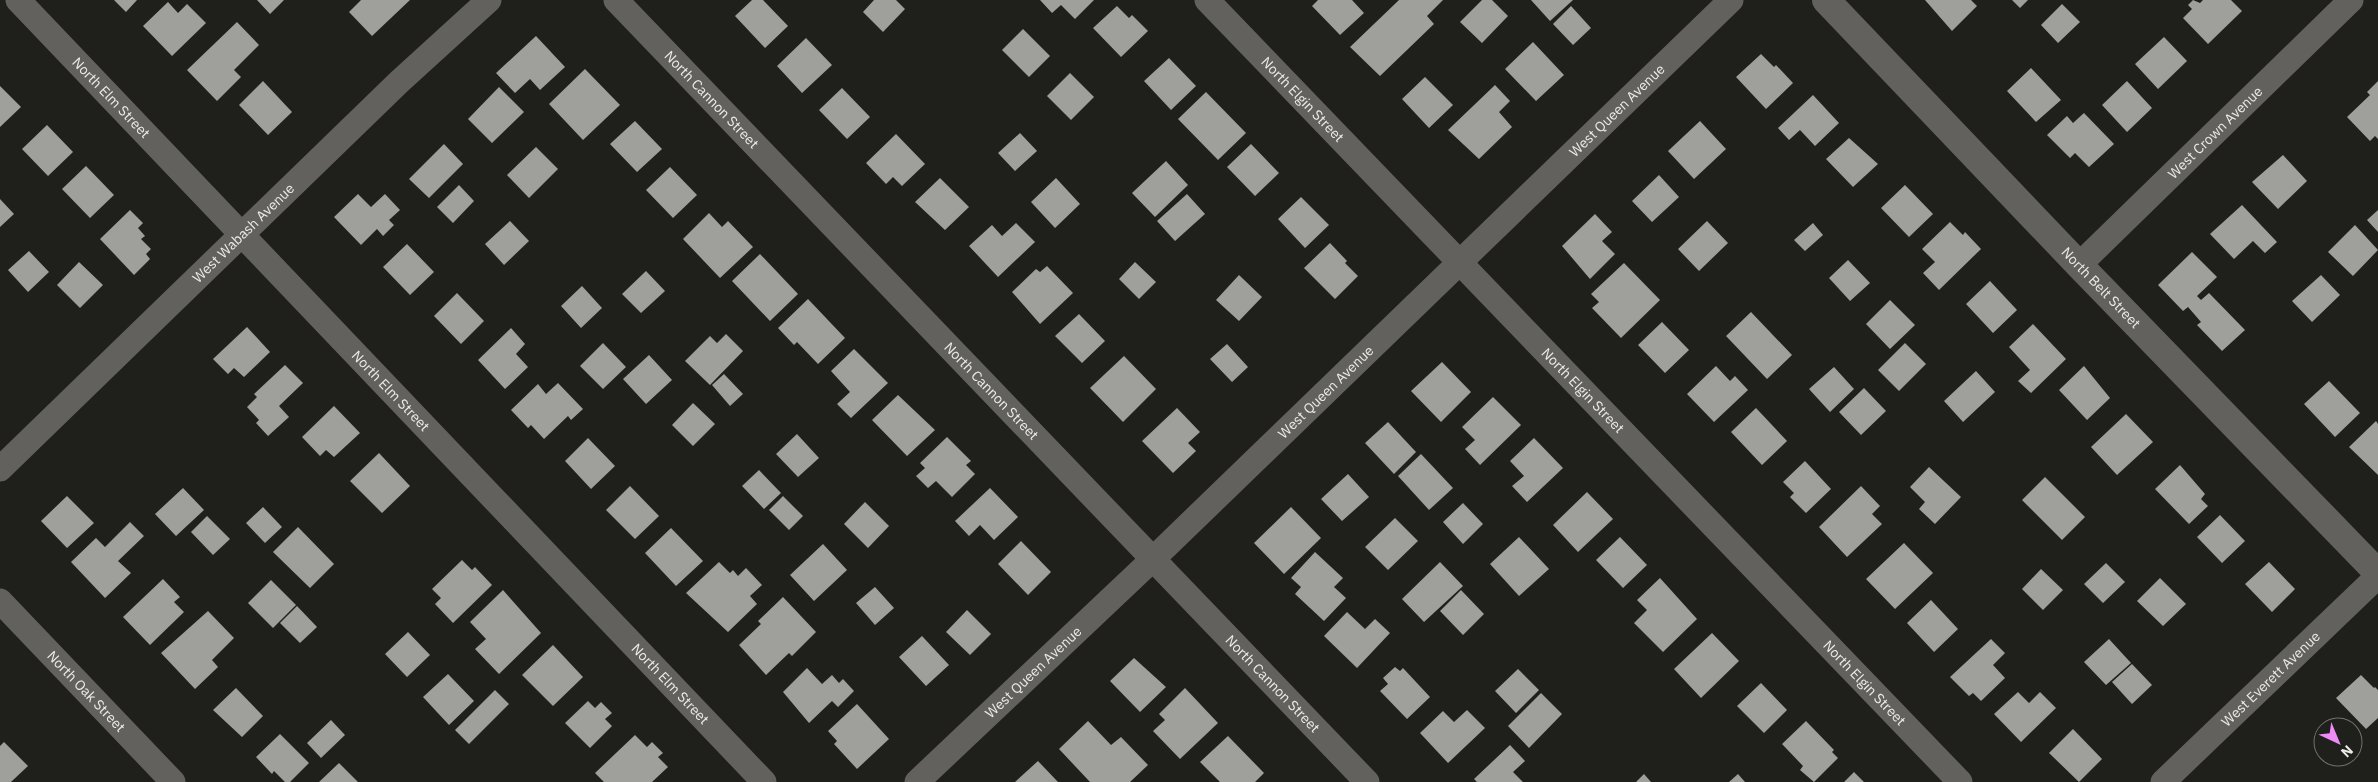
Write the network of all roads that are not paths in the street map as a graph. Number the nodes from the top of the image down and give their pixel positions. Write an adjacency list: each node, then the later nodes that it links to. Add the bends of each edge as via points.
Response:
1 (18, 0): 8 (street, North Elm Street)
2 (489, 0): 8 (street, West Wabash Avenue)
3 (616, 0): 12 (street, North Cannon Street)
4 (1207, 0): 9 (street, North Elgin Street)
5 (1731, 0): 9 (street, West Queen Avenue)
6 (1826, 0): 10 (street, North Belt Street)
7 (2351, 0): 10 (street, West Crown Avenue)
8 (242, 234): 11 (street, West Wabash Avenue); 16 (street, North Elm Street)
9 (1460, 263): 12 (street, West Queen Avenue); 19 (street, North Elgin Street)
10 (2079, 265): 13 (street, North Belt Street)
11 (0, 469)
12 (1153, 559): 17 (street, West Queen Avenue); 18 (street, North Cannon Street)
13 (2378, 574): 20 (street, West Everett Avenue)
14 (0, 602): 15 (street, North Oak Street)
15 (173, 782)
16 (764, 782)
17 (917, 782)
18 (1367, 782)
19 (1960, 782)
20 (2162, 782)

